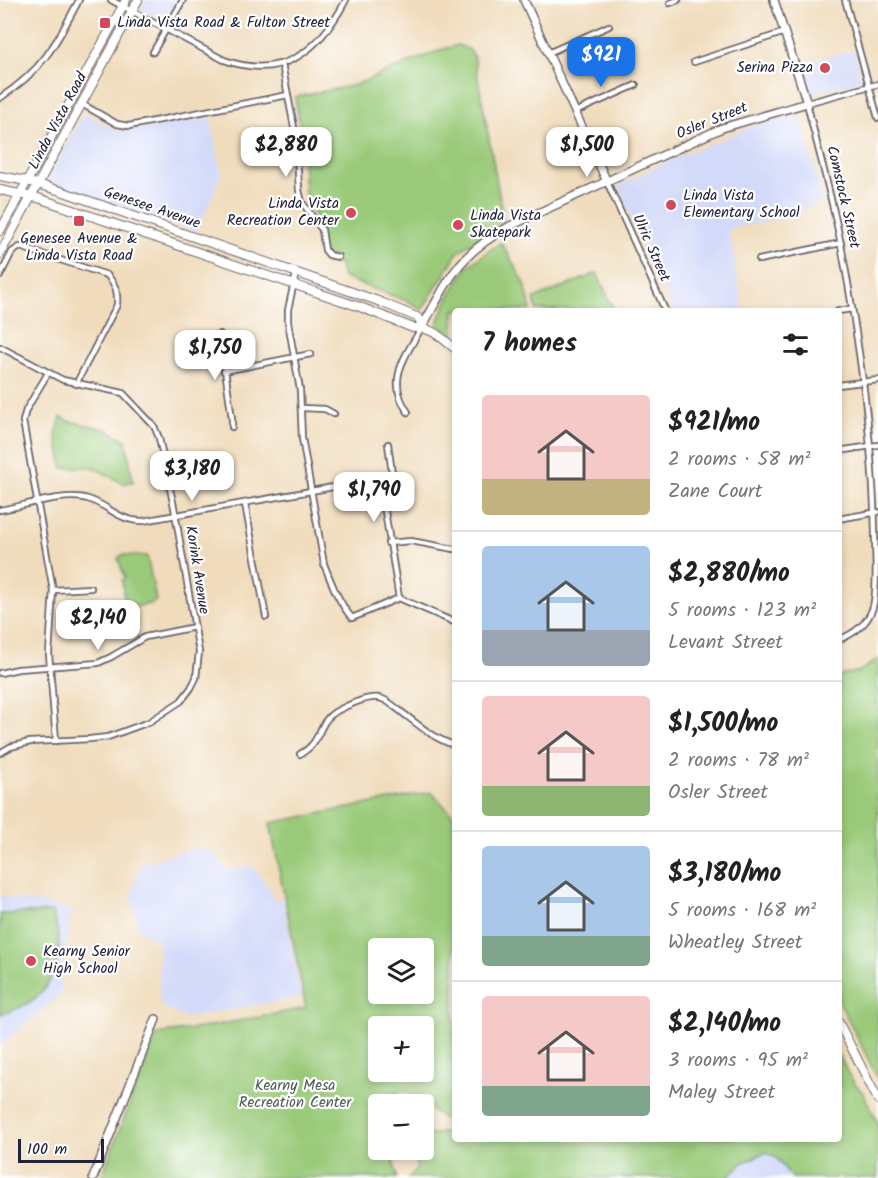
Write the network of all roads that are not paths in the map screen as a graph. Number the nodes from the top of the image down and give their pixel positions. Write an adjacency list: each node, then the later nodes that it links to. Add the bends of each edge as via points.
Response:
1 (79, 0): 24 (street, via 53,49 33,73)
2 (111, 0): 10 (street)
3 (138, 0): 12 (main road, Linda Vista Road)
4 (183, 0): 14 (street)
5 (346, 0): 19 (street, via 320,39 294,60)
6 (524, 0): 17 (street, Ulric Street)
7 (678, 0): 11 (street)
8 (774, 0): 15 (street, Comstock Street)
9 (845, 0): 22 (street)
10 (124, 3): 12 (street); 30 (main road, Linda Vista Road)
11 (670, 3)
12 (132, 11): 14 (street); 26 (main road, Linda Vista Road)
13 (609, 26): 17 (street)
14 (166, 30): 16 (street); 19 (street, via 237,65 260,68)
15 (785, 32): 18 (street); 25 (street, Comstock Street)
16 (153, 52)
17 (548, 53): 27 (street, Ulric Street)
18 (694, 62)
19 (282, 64): 23 (street)
20 (878, 84): 22 (street, Osler Street)
21 (636, 85): 27 (street)
22 (870, 86): 25 (street, Osler Street); 28 (street)
23 (288, 95): 26 (street, via 129,126 117,124); 39 (street, via 302,202 322,230 325,250)
24 (0, 98)
25 (807, 103): 31 (street, Osler Street, via 722,128); 37 (street, Comstock Street)
26 (82, 104): 32 (main road, Linda Vista Road)
27 (575, 112): 31 (street, Ulric Street)
28 (878, 118)
29 (0, 176): 30 (main road, Genesee Avenue)
30 (27, 181): 32 (main road, Genesee Avenue); 34 (main road, Linda Vista Road)
31 (607, 182): 44 (street, Ulric Street); 47 (street, Osler Street, via 510,226 476,248 458,267)
32 (38, 184): 35 (main road, Linda Vista Road); 41 (main road, Genesee Avenue)
33 (0, 190): 34 (main road, Genesee Avenue)
34 (20, 194): 35 (main road, Genesee Avenue); 36 (main road, Linda Vista Road)
35 (32, 196): 38 (main road, Linda Vista Road); 43 (main road, Genesee Avenue)
36 (0, 231)
37 (841, 243): 40 (street); 45 (street, Comstock Street)
38 (0, 254)
39 (338, 257)
40 (759, 260)
41 (296, 273): 43 (street); 47 (main road, Genesee Avenue, via 406,312 418,318)
42 (0, 276): 57 (street, via 12,252 20,247 107,275 115,284 117,305)
43 (294, 284): 47 (main road, Genesee Avenue, via 413,328); 52 (street, via 288,310)
44 (664, 308)
45 (852, 309): 46 (street); 56 (street, Comstock Street)
46 (842, 310)
47 (422, 327): 49 (main road, Genesee Avenue); 60 (street, Osler Street, via 399,369 398,386)
48 (220, 334): 53 (street)
49 (452, 346)
50 (0, 347): 54 (street, Korink Avenue)
51 (311, 354): 52 (street)
52 (294, 357): 53 (street); 59 (street)
53 (224, 371): 62 (street)
54 (48, 374): 57 (street, Korink Avenue); 69 (street, via 23,421)
55 (878, 380): 56 (street)
56 (863, 382): 58 (street); 65 (street, Comstock Street)
57 (76, 384): 73 (street, Korink Avenue, via 123,393 154,426)
58 (842, 385)
59 (302, 408): 61 (street, via 325,409); 68 (street, via 302,438)
60 (408, 412)
61 (334, 414)
62 (232, 427)
63 (388, 444): 67 (street, via 392,473)
64 (878, 445): 65 (street)
65 (869, 447): 66 (street); 72 (street, Comstock Street)
66 (842, 450)
67 (389, 481): 68 (street, via 378,479); 75 (street, via 384,505)
68 (312, 492): 70 (street); 79 (street, via 324,564 345,610 352,618)
69 (37, 503): 71 (street); 73 (street, via 70,496 87,499 122,519); 78 (street)
70 (245, 504): 73 (street); 80 (street)
71 (0, 510)
72 (876, 513): 74 (street); 83 (street, Comstock Street, via 873,607 865,621)
73 (176, 516): 82 (street, Korink Avenue)
74 (842, 518)
75 (388, 543): 76 (street, via 411,541); 79 (street)
76 (452, 549)
77 (91, 588): 78 (street)
78 (53, 590): 84 (street)
79 (399, 598): 81 (street)
80 (266, 617)
81 (452, 621)
82 (195, 627): 84 (street, via 145,637 98,663); 86 (street, Korink Avenue, via 198,669 181,701 130,730 90,739)
83 (842, 638)
84 (50, 667): 85 (street); 86 (street)
85 (0, 673)
86 (56, 741): 88 (street, Korink Avenue, via 30,742)
87 (452, 744): 89 (street, via 383,698 373,697 333,713 311,747)
88 (0, 753)
89 (300, 754)
90 (156, 1019): 93 (street)
91 (842, 1029): 92 (main road)
92 (878, 1100)
93 (93, 1178)

